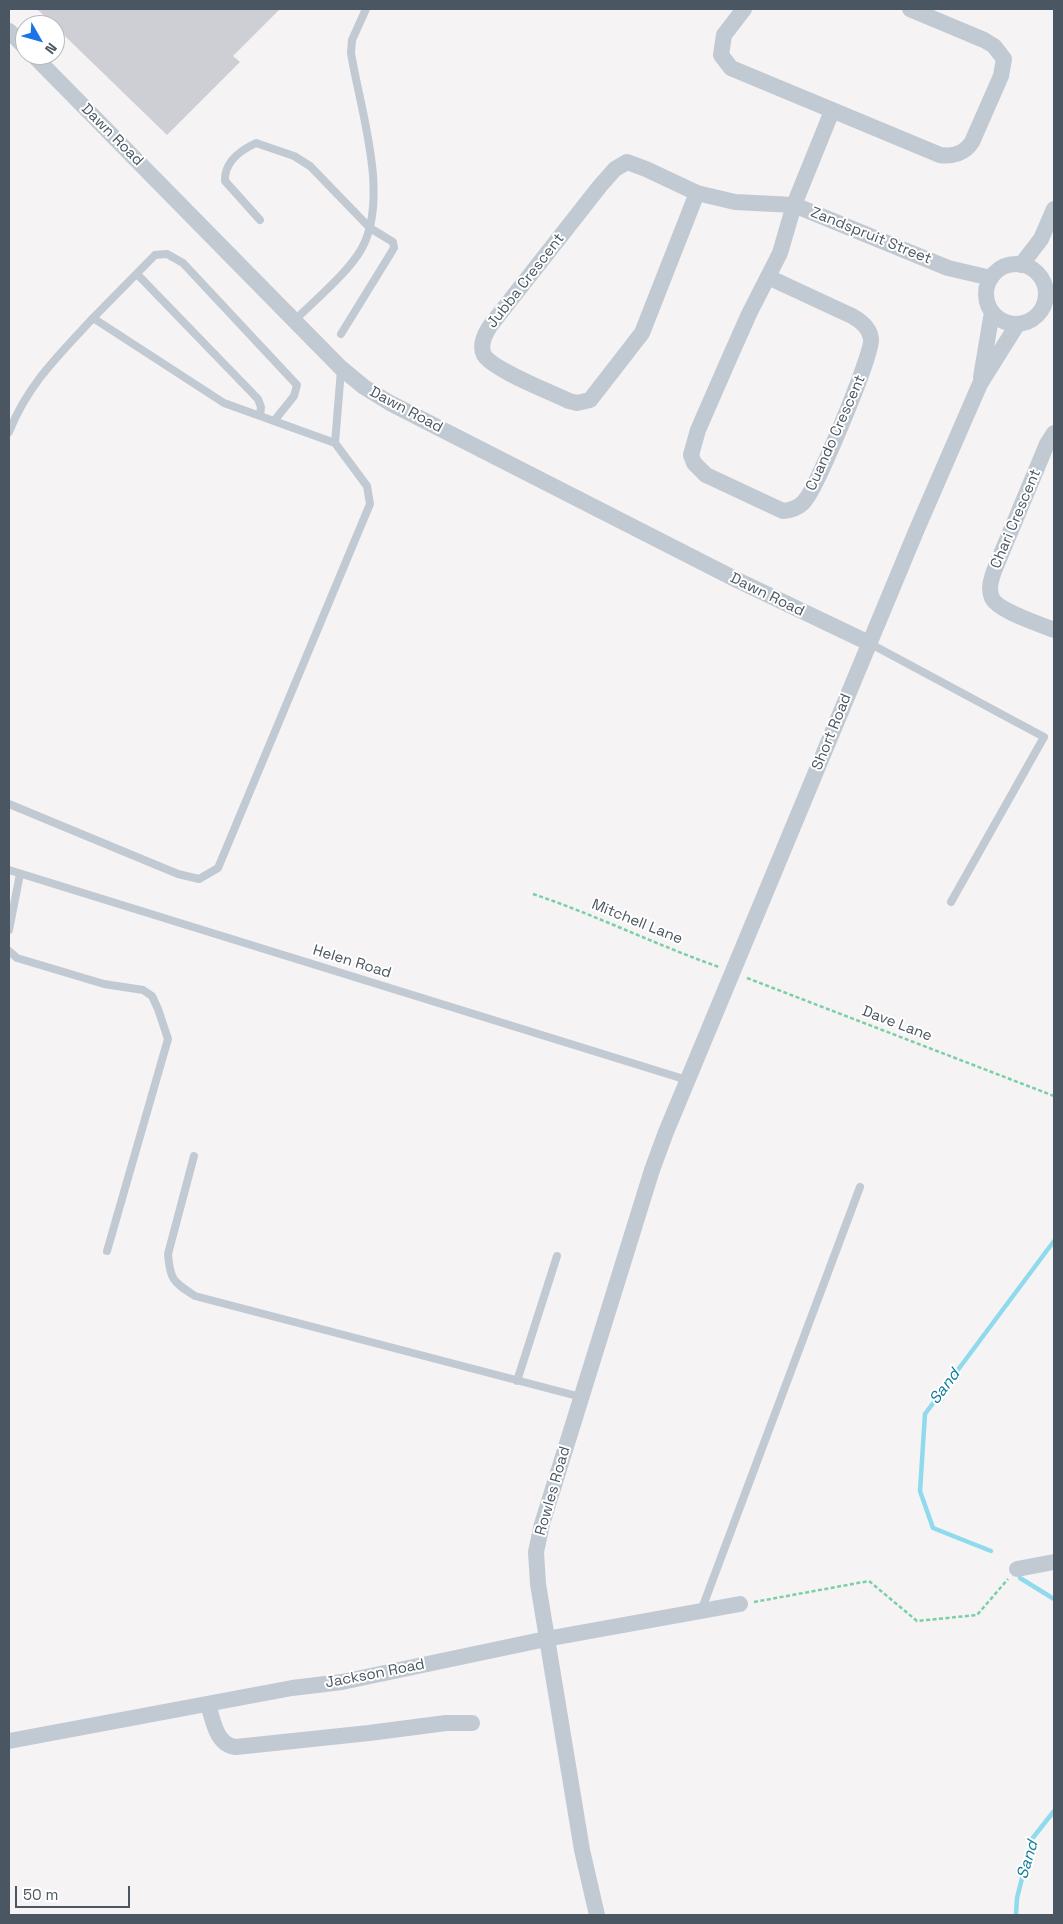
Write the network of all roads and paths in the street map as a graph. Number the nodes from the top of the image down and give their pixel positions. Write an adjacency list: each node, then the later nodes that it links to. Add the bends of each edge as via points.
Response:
1 (366, 9): 10 (lane, via 357,24 351,54 374,187)
2 (744, 9): 5 (street, via 722,41 721,55 726,63 742,74)
3 (910, 9): 5 (street, via 984,40 1004,58 1001,76 970,146 951,156 940,156)
4 (43, 65): 24 (street, Dawn Road)
5 (832, 111): 7 (street, Cuando Crescent)
6 (697, 193): 6 (street, Jubba Crescent, via 635,164 621,164 490,326 482,348 487,358 498,367 569,401 590,400 642,333); 7 (street, Jubba Crescent, via 735,202)
7 (794, 204): 13 (street, Zandspruit Street); 16 (street, Cuando Crescent, via 780,253)
8 (1054, 209): 11 (street)
9 (260, 220): 10 (lane, via 225,180 224,172 244,148 256,143 294,156 310,166)
10 (370, 228): 24 (lane, via 352,262); 26 (lane, via 393,242 394,248)
11 (1041, 239): 12 (street); 14 (street)
12 (1021, 265): 14 (street); 17 (street, via 1004,267)
13 (948, 268): 17 (street, Zandspruit Street); 18 (street, Zandspruit Street)
14 (1037, 273): 19 (street)
15 (137, 274): 22 (lane); 29 (lane, via 258,398 262,406); 30 (lane, via 155,255 167,254 183,263 296,385 294,396)
16 (768, 277): 16 (street, Cuando Crescent, via 698,430 691,455 706,475 783,511 801,505 807,499 870,352 871,338 863,323 852,316)
17 (991, 278): 18 (street)
18 (986, 295): 20 (street)
19 (1050, 302): 21 (street)
20 (992, 312): 25 (street, via 1006,322); 28 (street, Short Road)
21 (1037, 316): 23 (street); 25 (street)
22 (93, 318): 29 (lane, via 224,403); 31 (lane, via 38,379 20,405)
23 (1054, 318)
24 (294, 320): 27 (street, Dawn Road)
25 (1017, 324): 28 (street, Short Road)
26 (341, 334)
27 (341, 368): 33 (lane); 35 (street, Dawn Road, via 390,404 745,584)
28 (980, 384): 35 (street, Short Road)
29 (260, 416): 30 (lane)
30 (274, 421): 33 (lane)
31 (9, 432)
32 (1054, 433): 34 (street, Chari Crescent, via 994,571 990,589 993,600 1000,607)
33 (335, 444): 36 (lane, via 367,486 370,504 218,868 199,879 178,874)
34 (1054, 630)
35 (869, 643): 40 (lane, via 1044,737); 43 (street, Short Road)
36 (9, 804)
37 (9, 870): 38 (lane, Helen Road)
38 (20, 874): 41 (lane); 44 (lane, Helen Road)
39 (533, 894): 43 (path, Mitchell Lane, via 566,904)
40 (951, 902)
41 (9, 930)
42 (9, 951): 48 (lane, via 17,958 104,984 143,990 152,996 168,1039)
43 (733, 972): 44 (street, Short Road); 45 (path, Dave Lane)
44 (687, 1080): 51 (street, Rowles Road, via 652,1170)
45 (1054, 1096)
46 (194, 1156): 50 (lane, via 168,1254 174,1282 195,1296 229,1306)
47 (860, 1187): 55 (lane)
48 (107, 1251)
49 (557, 1256): 50 (lane)
50 (517, 1380): 51 (lane)
51 (581, 1397): 56 (street, Rowles Road, via 536,1552)
52 (1054, 1562): 53 (street)
53 (1017, 1569): 54 (path, via 977,1616 917,1622 869,1581)
54 (740, 1604): 55 (street, Jackson Road)
55 (702, 1611): 56 (street, Jackson Road)
56 (546, 1639): 57 (street, Jackson Road, via 342,1682); 60 (street, Rowles Road, via 582,1850)
57 (208, 1704): 58 (street, via 219,1737 236,1747 446,1723); 59 (street, Jackson Road)
58 (472, 1723)
59 (9, 1741)
60 (597, 1915)

